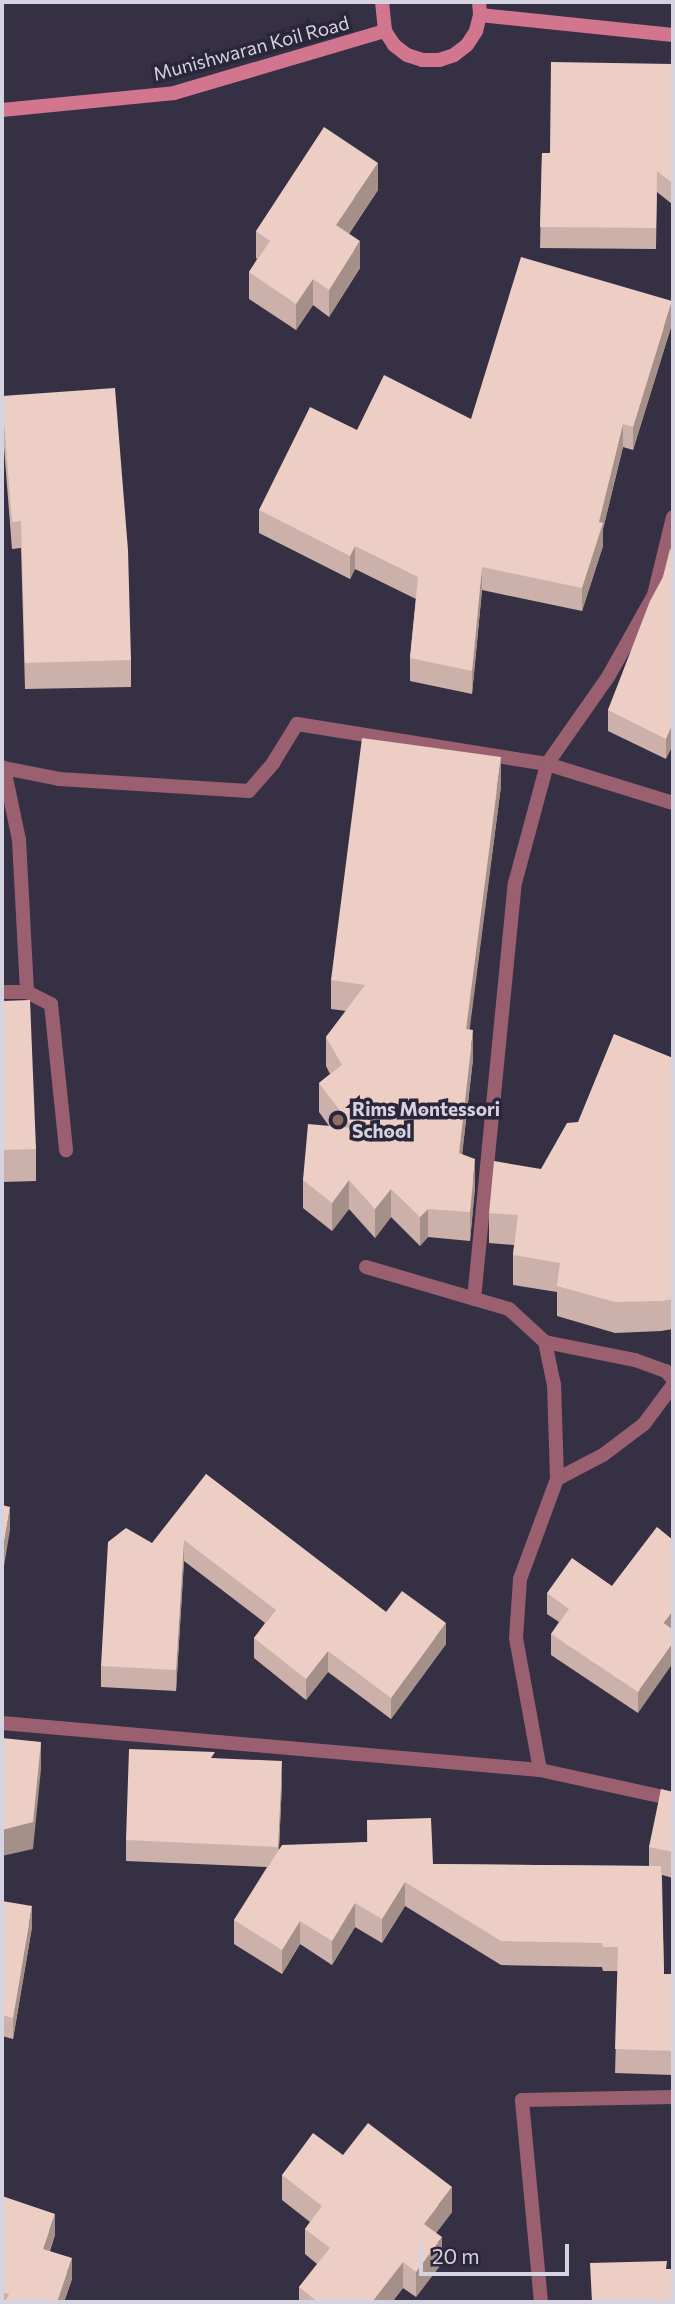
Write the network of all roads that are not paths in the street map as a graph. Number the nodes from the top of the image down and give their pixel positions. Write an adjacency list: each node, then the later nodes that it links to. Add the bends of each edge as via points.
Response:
1 (382, 2): 3 (main road)
2 (479, 8): 3 (main road, via 477,31 467,45 439,60 407,55); 4 (main road)
3 (385, 31): 5 (main road, Munishwaran Koil Road, via 174,93)
4 (673, 34)
5 (2, 110)
6 (673, 517): 7 (street, via 654,595 608,677)
7 (547, 764): 8 (street); 10 (street, via 297,724 273,763 248,791 59,779 4,768 19,840); 13 (street, via 515,883)
8 (673, 803)
9 (2, 992): 10 (street)
10 (27, 992): 11 (street, via 51,1004)
11 (66, 1150)
12 (366, 1267): 13 (street)
13 (474, 1299): 14 (street, via 509,1309)
14 (545, 1342): 15 (street, via 635,1360 666,1371); 17 (street, via 554,1385)
15 (673, 1379)
16 (673, 1385): 17 (street, via 644,1424 603,1455)
17 (557, 1479): 19 (street, via 520,1579 516,1639)
18 (2, 1723): 19 (street)
19 (540, 1770): 20 (street)
20 (673, 1799)
21 (673, 2096): 22 (street, via 522,2100)
22 (541, 2302)

